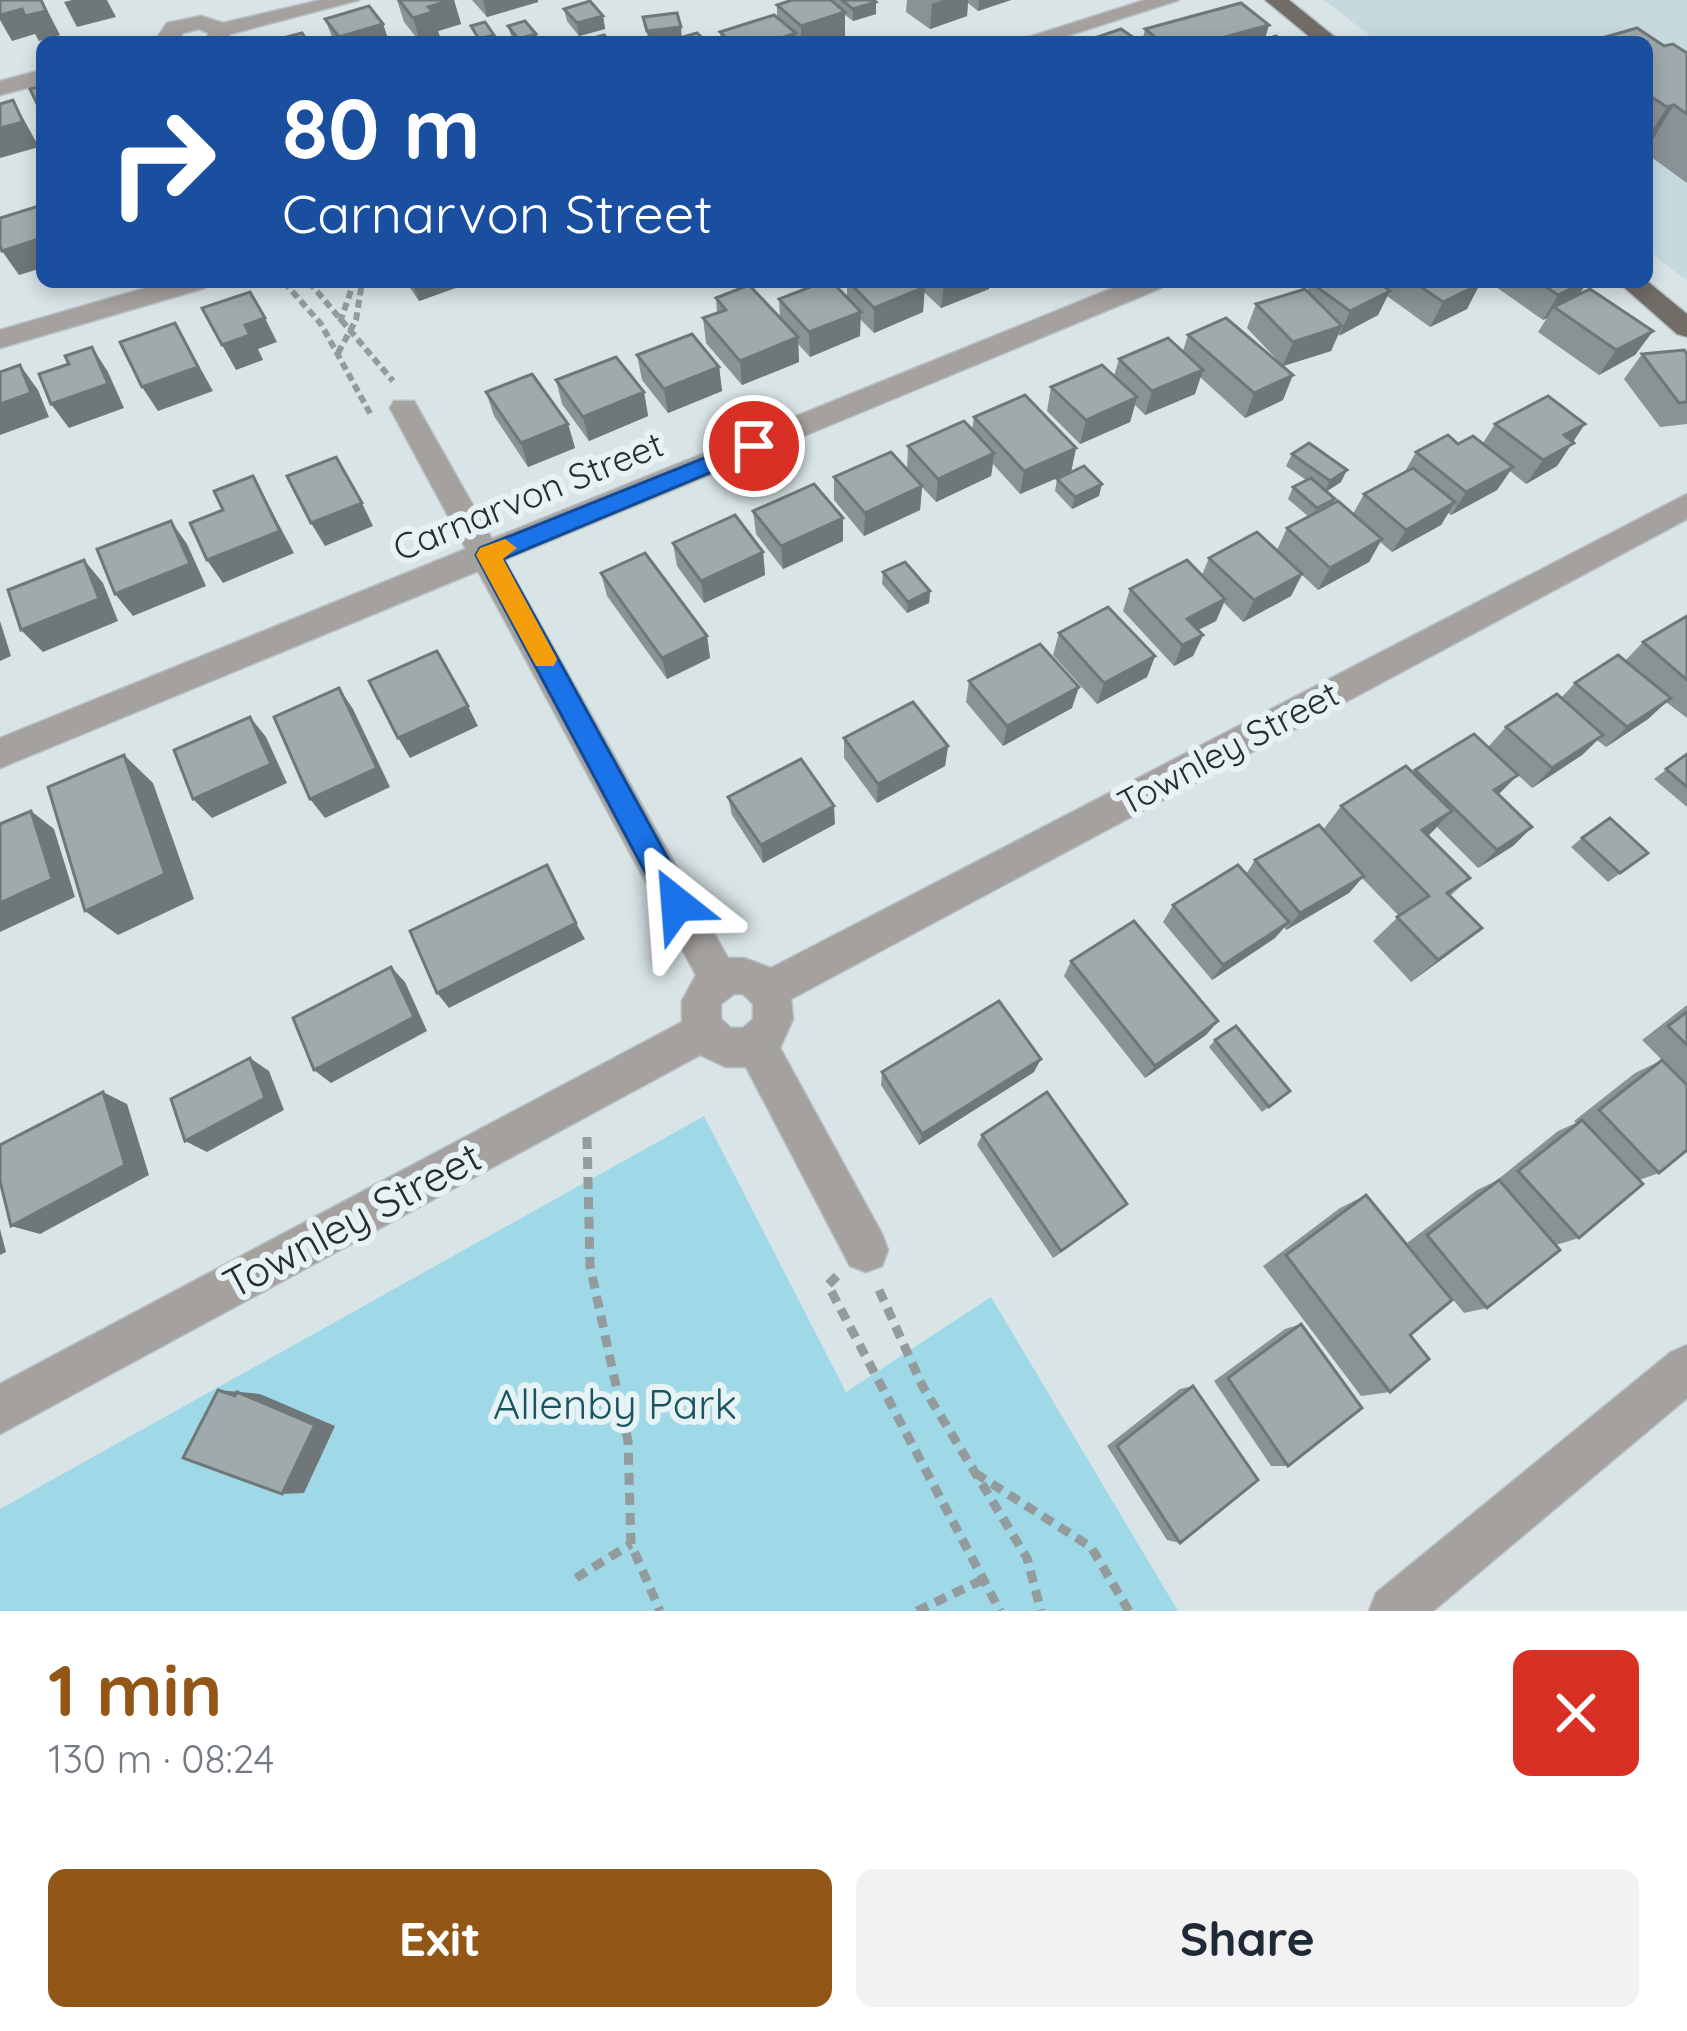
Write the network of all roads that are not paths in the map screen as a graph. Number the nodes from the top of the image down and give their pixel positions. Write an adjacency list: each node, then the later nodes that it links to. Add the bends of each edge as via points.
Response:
1 (171, 0): 5 (street)
2 (348, 0): 7 (street)
3 (1168, 0): 8 (street)
4 (1276, 0): 9 (main road)
5 (185, 24): 6 (street); 7 (street, via 201,22)
6 (167, 36)
7 (218, 36)
8 (1045, 36)
9 (1322, 36)
10 (36, 79): 11 (street)
11 (0, 88)
12 (175, 288): 16 (street)
13 (1137, 288): 19 (street, Carnarvon Street)
14 (1638, 288): 15 (main road)
15 (1687, 328)
16 (0, 339)
17 (404, 408): 19 (street)
18 (1687, 505): 22 (street, Townley Street)
19 (488, 555): 20 (street, Carnarvon Street); 21 (street)
20 (0, 753)
21 (720, 981): 22 (street, via 746,977); 23 (street, via 701,1003)
22 (769, 990): 24 (street, via 774,1019)
23 (704, 1031): 24 (street, via 736,1049); 27 (street, Townley Street)
24 (756, 1043): 25 (street)
25 (866, 1250)
26 (1687, 1368): 28 (street)
27 (0, 1410)
28 (1394, 1611)

